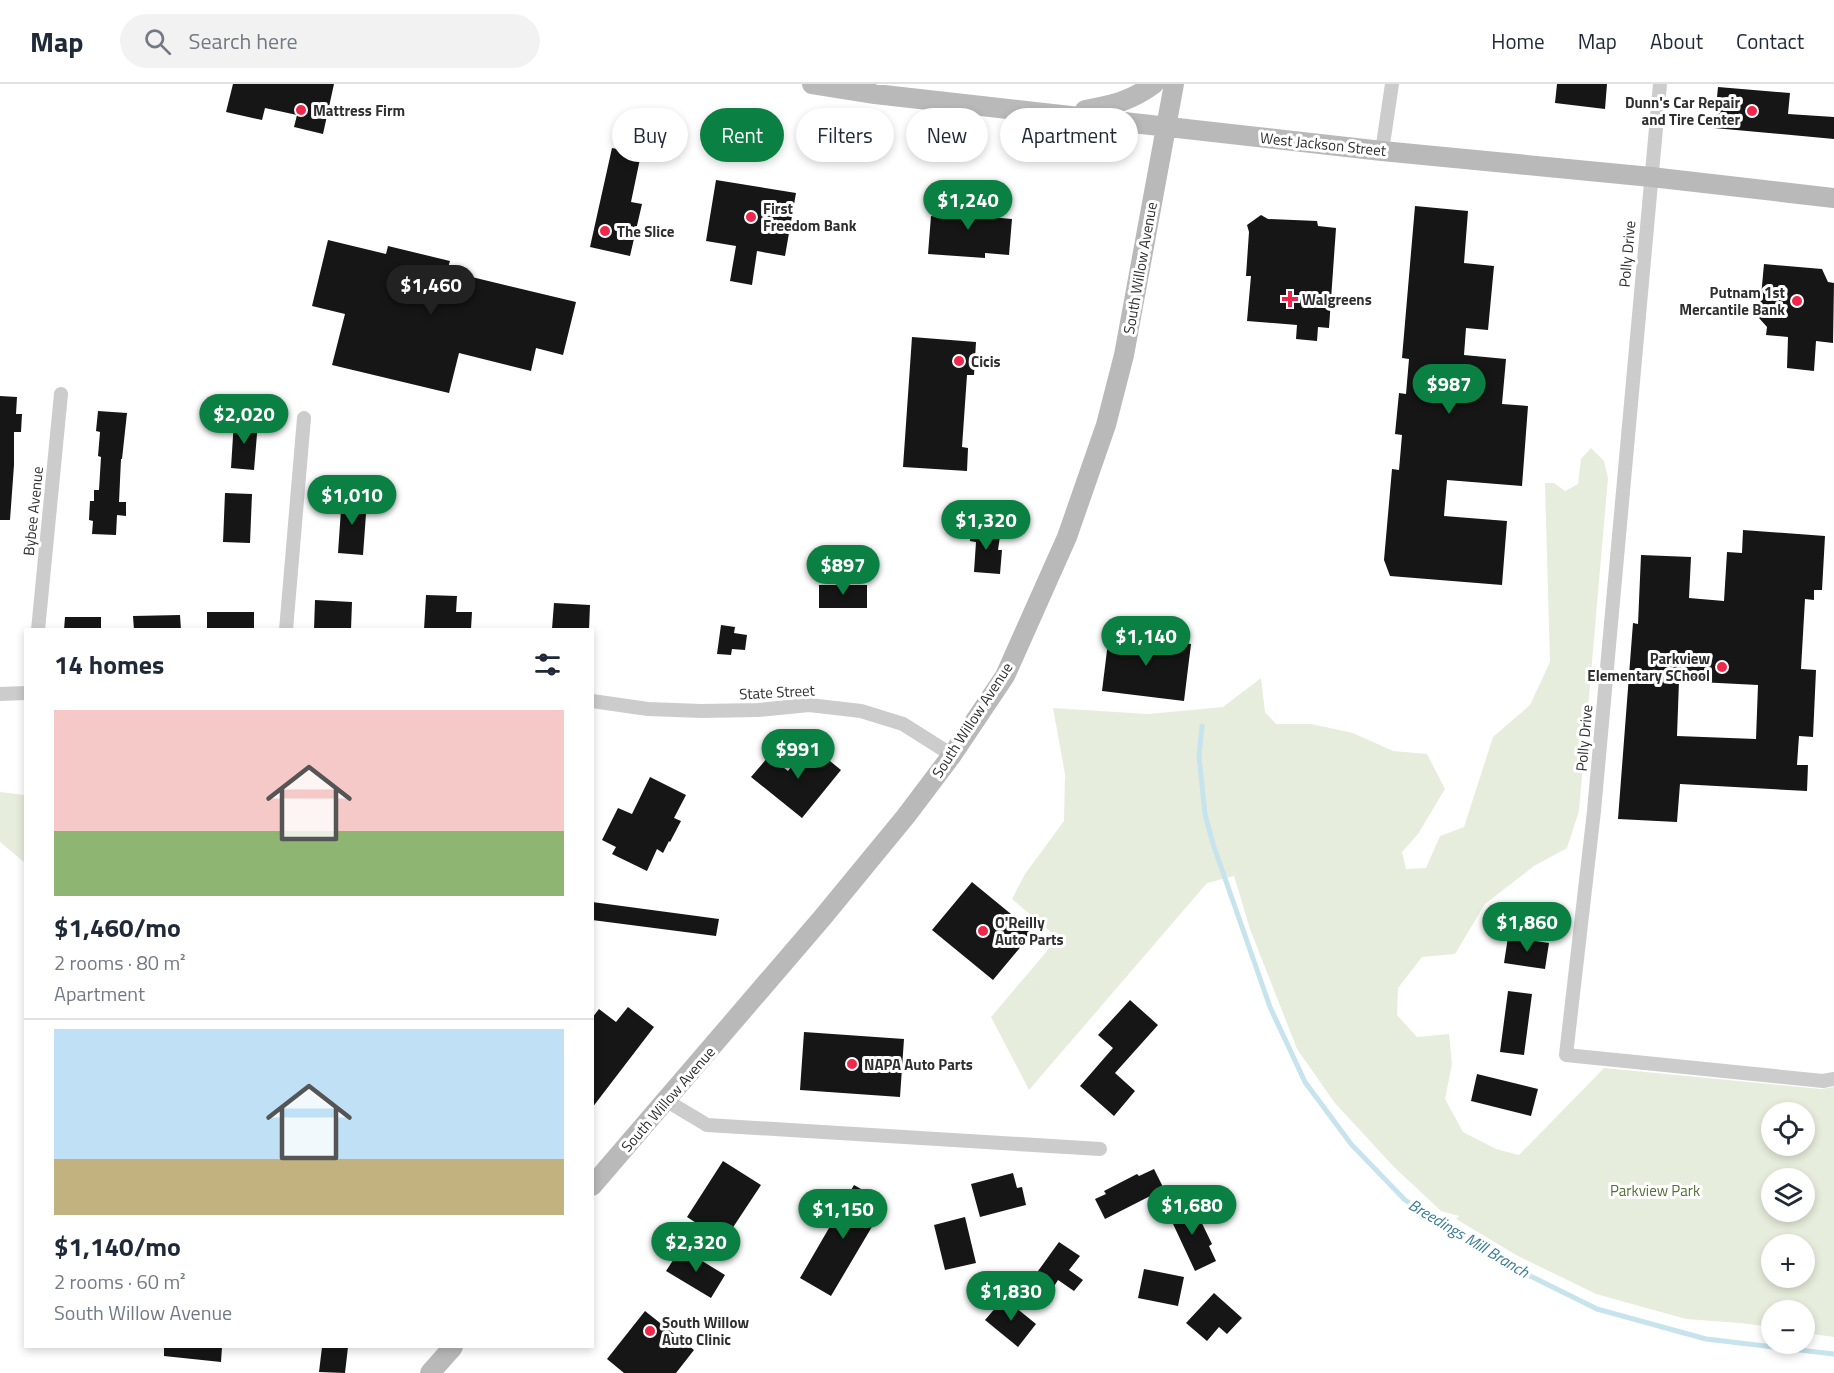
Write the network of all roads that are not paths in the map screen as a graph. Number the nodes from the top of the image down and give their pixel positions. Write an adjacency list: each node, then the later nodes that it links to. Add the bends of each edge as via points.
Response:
1 (812, 84): 6 (main road, West Jackson Street)
2 (1154, 84): 7 (main road, via 1117,105)
3 (1174, 84): 9 (main road, South Willow Avenue)
4 (1392, 84): 10 (street)
5 (1660, 84): 11 (street, Polly Drive)
6 (1004, 108)
7 (1098, 108)
8 (1138, 123): 9 (main road, West Jackson Street)
9 (1166, 126): 10 (main road, West Jackson Street); 20 (main road, South Willow Avenue, via 1124,355 1106,425 1067,537 1005,676)
10 (1382, 151): 11 (main road, West Jackson Street)
11 (1651, 177): 12 (main road, West Jackson Street); 21 (street, Polly Drive, via 1594,811 1566,1055)
12 (1834, 198)
13 (61, 394): 15 (street, Bybee Avenue)
14 (304, 418): 16 (street)
15 (38, 628)
16 (286, 628)
17 (0, 693): 18 (street)
18 (24, 693)
19 (594, 701): 20 (street, State Street, via 701,711 809,705 861,711 903,724)
20 (952, 754): 22 (main road, South Willow Avenue, via 900,825)
21 (1834, 1079)
22 (667, 1101): 23 (street, via 707,1125); 24 (main road, South Willow Avenue)
23 (1100, 1149)
24 (594, 1184)
25 (452, 1348): 26 (main road)
26 (430, 1373)

